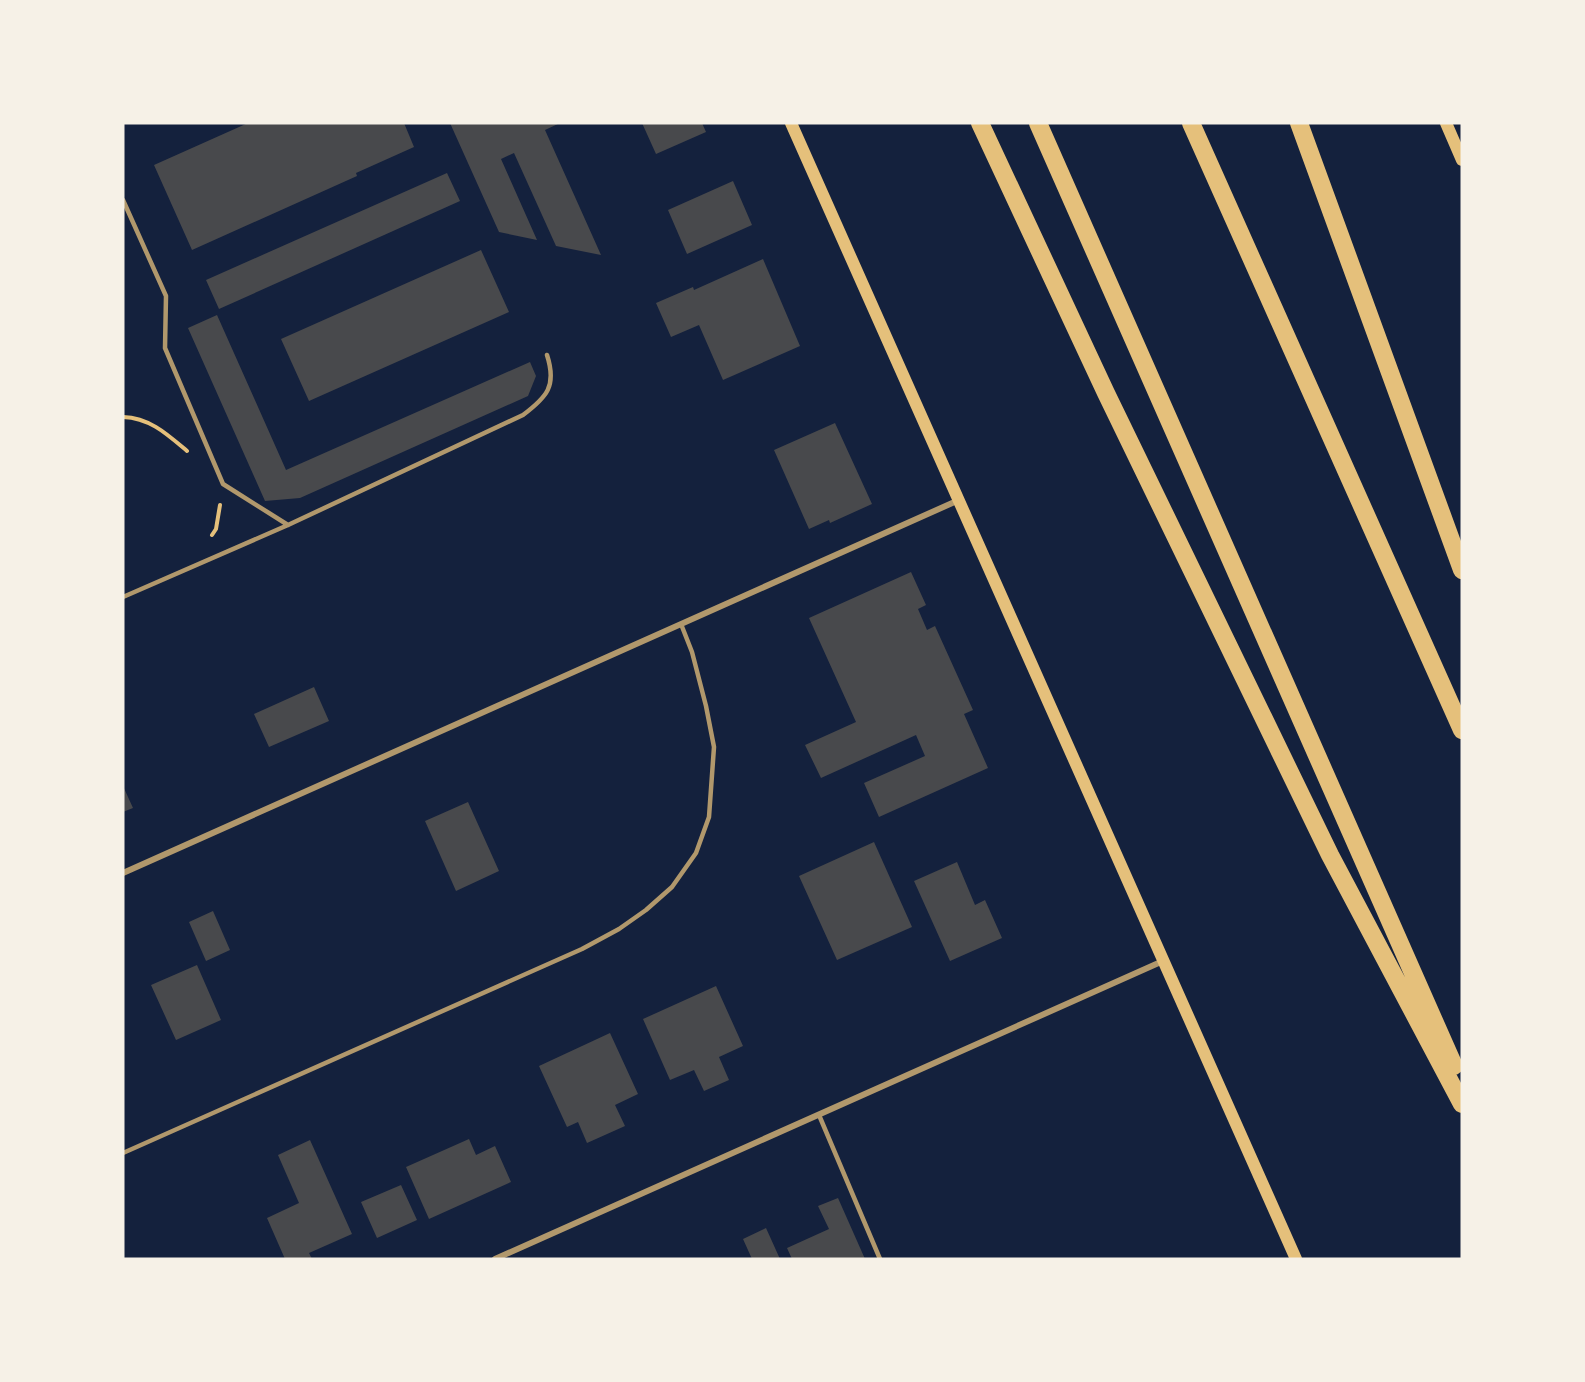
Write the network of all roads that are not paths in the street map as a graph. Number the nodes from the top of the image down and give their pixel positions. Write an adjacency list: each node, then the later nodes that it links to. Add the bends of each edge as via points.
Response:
1 (791, 123): 10 (main road)
2 (980, 123): 19 (highway, via 1330,855)
3 (1038, 123): 18 (highway)
4 (1191, 123): 15 (highway)
5 (1299, 123): 12 (highway)
6 (1446, 123): 7 (main road)
7 (1462, 160)
8 (123, 200): 11 (lane, via 166,296 165,348 223,484)
9 (547, 355): 11 (lane, via 550,384 542,401 523,415)
10 (958, 500): 14 (street); 17 (main road)
11 (288, 525): 13 (lane)
12 (1462, 570)
13 (123, 597)
14 (681, 624): 16 (street); 21 (lane, via 692,652 714,747 709,817 696,854 672,886 619,929 582,949)
15 (1462, 730)
16 (123, 873)
17 (1163, 961): 20 (street); 24 (main road)
18 (1462, 1084)
19 (1462, 1104)
20 (819, 1115): 22 (street); 23 (lane)
21 (123, 1153)
22 (495, 1259)
23 (880, 1259)
24 (1296, 1259)

